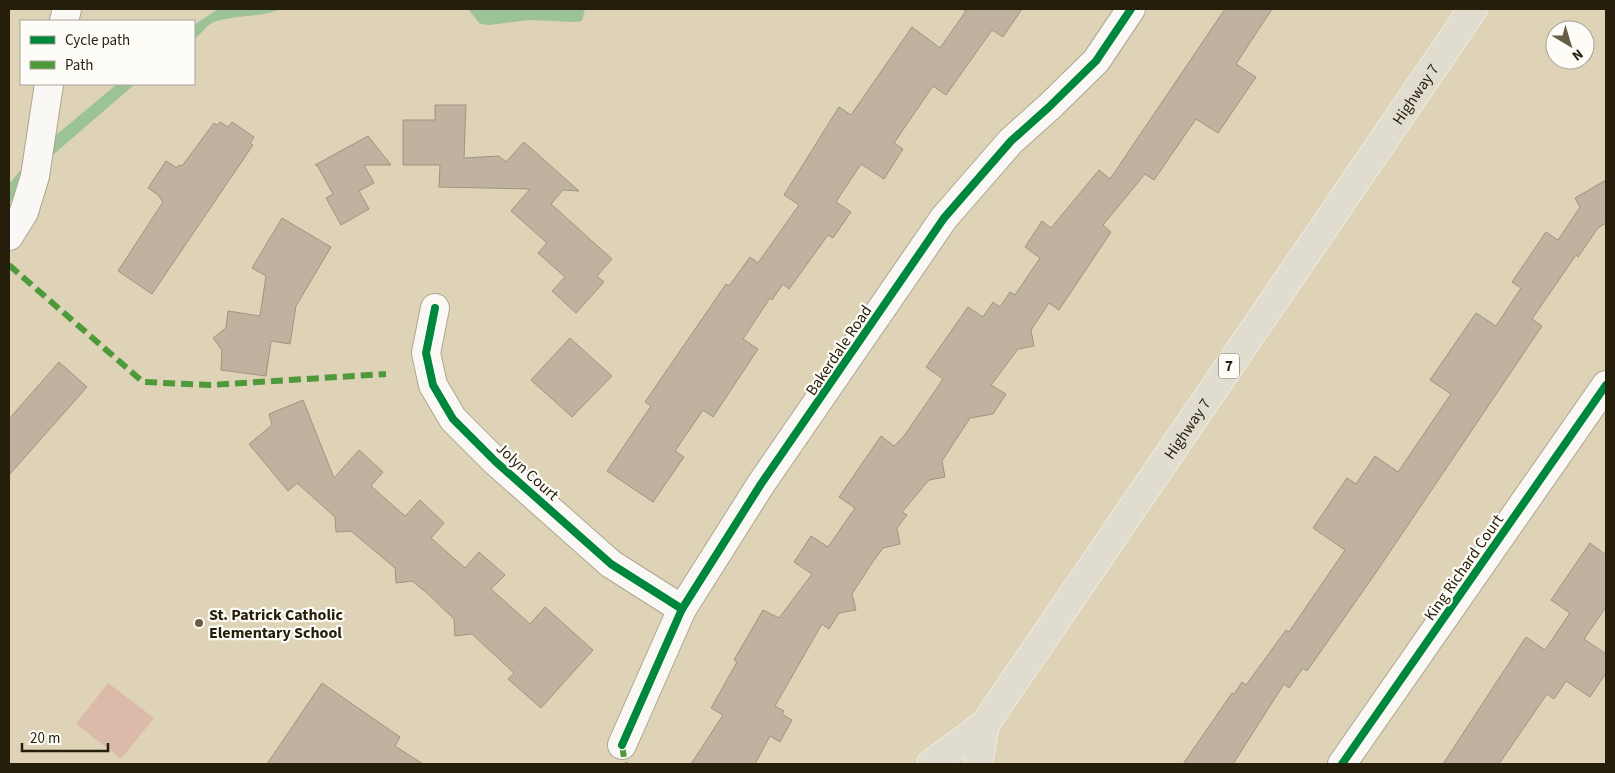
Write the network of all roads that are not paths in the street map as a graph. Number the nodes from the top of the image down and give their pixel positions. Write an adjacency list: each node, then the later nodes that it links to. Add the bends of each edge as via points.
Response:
1 (1131, 9): 7 (street, Bakerdale Road, via 1096,61 1010,141 944,218 761,484)
2 (1473, 9): 8 (main road, Highway 7 / 7)
3 (49, 85): 4 (street, via 35,176 24,212)
4 (9, 236)
5 (435, 308): 7 (street, Jolyn Court, via 426,353 434,385 453,419 496,462 611,564)
6 (1606, 385): 12 (street, King Richard Court)
7 (682, 608): 9 (street, Bakerdale Road)
8 (985, 724): 10 (main road, Highway 7 / 7); 11 (main road, Highway 7 / 7)
9 (622, 745)
10 (931, 764)
11 (978, 764)
12 (1342, 764)

